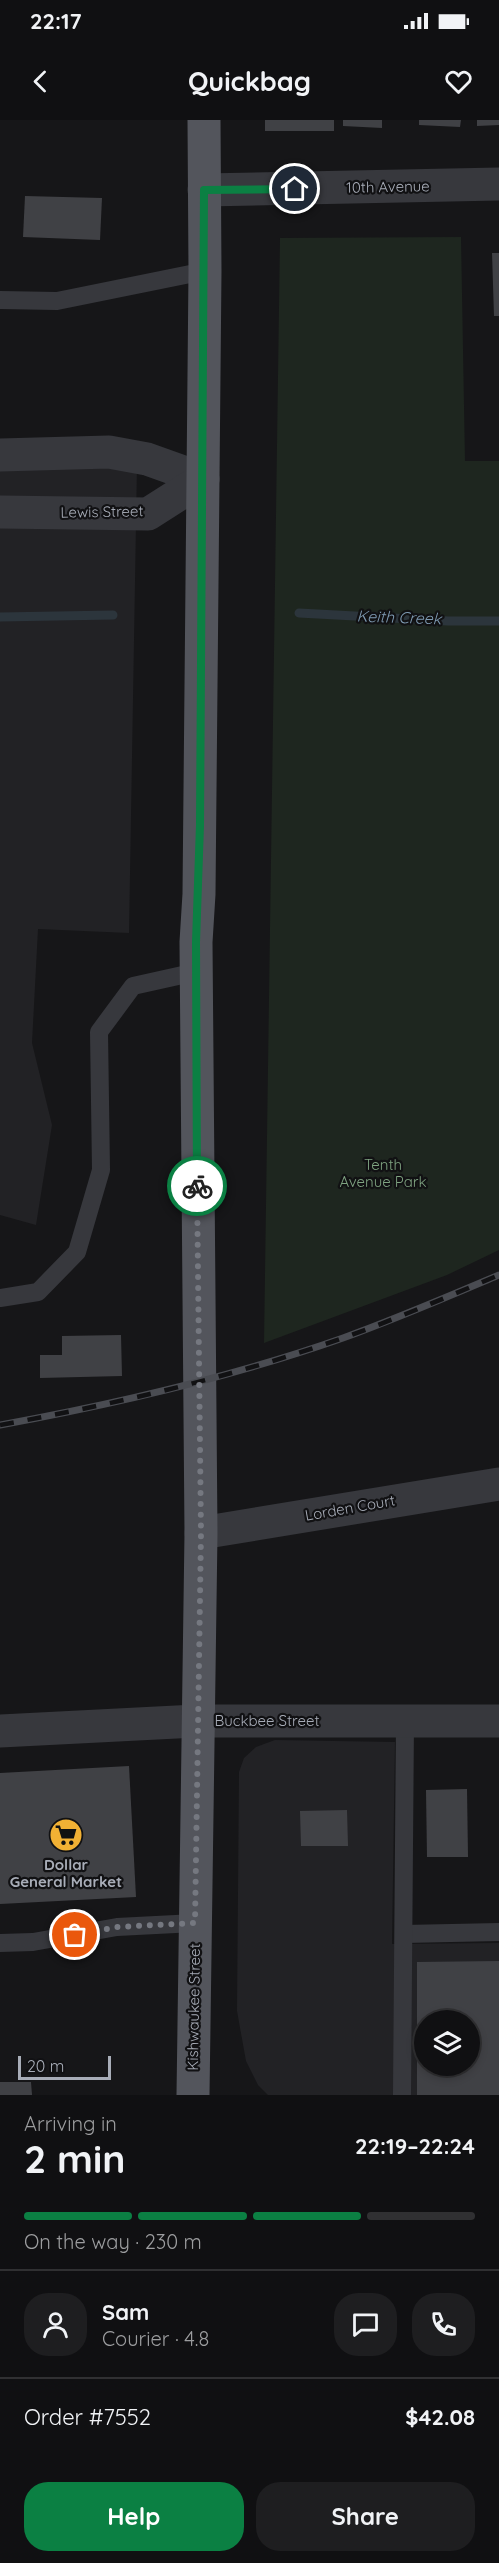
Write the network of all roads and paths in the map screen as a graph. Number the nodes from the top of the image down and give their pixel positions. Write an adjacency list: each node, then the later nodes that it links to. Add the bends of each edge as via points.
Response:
1 (204, 120): 3 (main road, Kishwaukee Street)
2 (499, 184): 3 (street, 10th Avenue)
3 (204, 190): 4 (main road, Kishwaukee Street)
4 (205, 271): 5 (lane, via 57,301); 7 (main road, Kishwaukee Street)
5 (0, 300)
6 (0, 455): 7 (street, via 109,452 147,459)
7 (203, 479): 8 (street, Lewis Street, via 148,513); 9 (main road, Kishwaukee Street)
8 (0, 512)
9 (196, 972): 10 (lane, via 133,986 99,1032 101,1170 77,1252 38,1292); 12 (main road, Kishwaukee Street)
10 (0, 1298)
11 (499, 1484): 12 (street, Lorden Court)
12 (201, 1533): 13 (main road, Kishwaukee Street)
13 (196, 1721): 14 (street, Buckbee Street); 16 (street, Buckbee Street); 17 (main road, Kishwaukee Street)
14 (405, 1721): 15 (street, Buckbee Street); 19 (lane)
15 (499, 1721)
16 (0, 1731)
17 (195, 1923): 20 (lane, via 117,1927 33,1942); 21 (main road, Kishwaukee Street)
18 (499, 1932): 19 (lane)
19 (404, 1934): 22 (lane)
20 (0, 1943)
21 (193, 2095)
22 (402, 2095)

